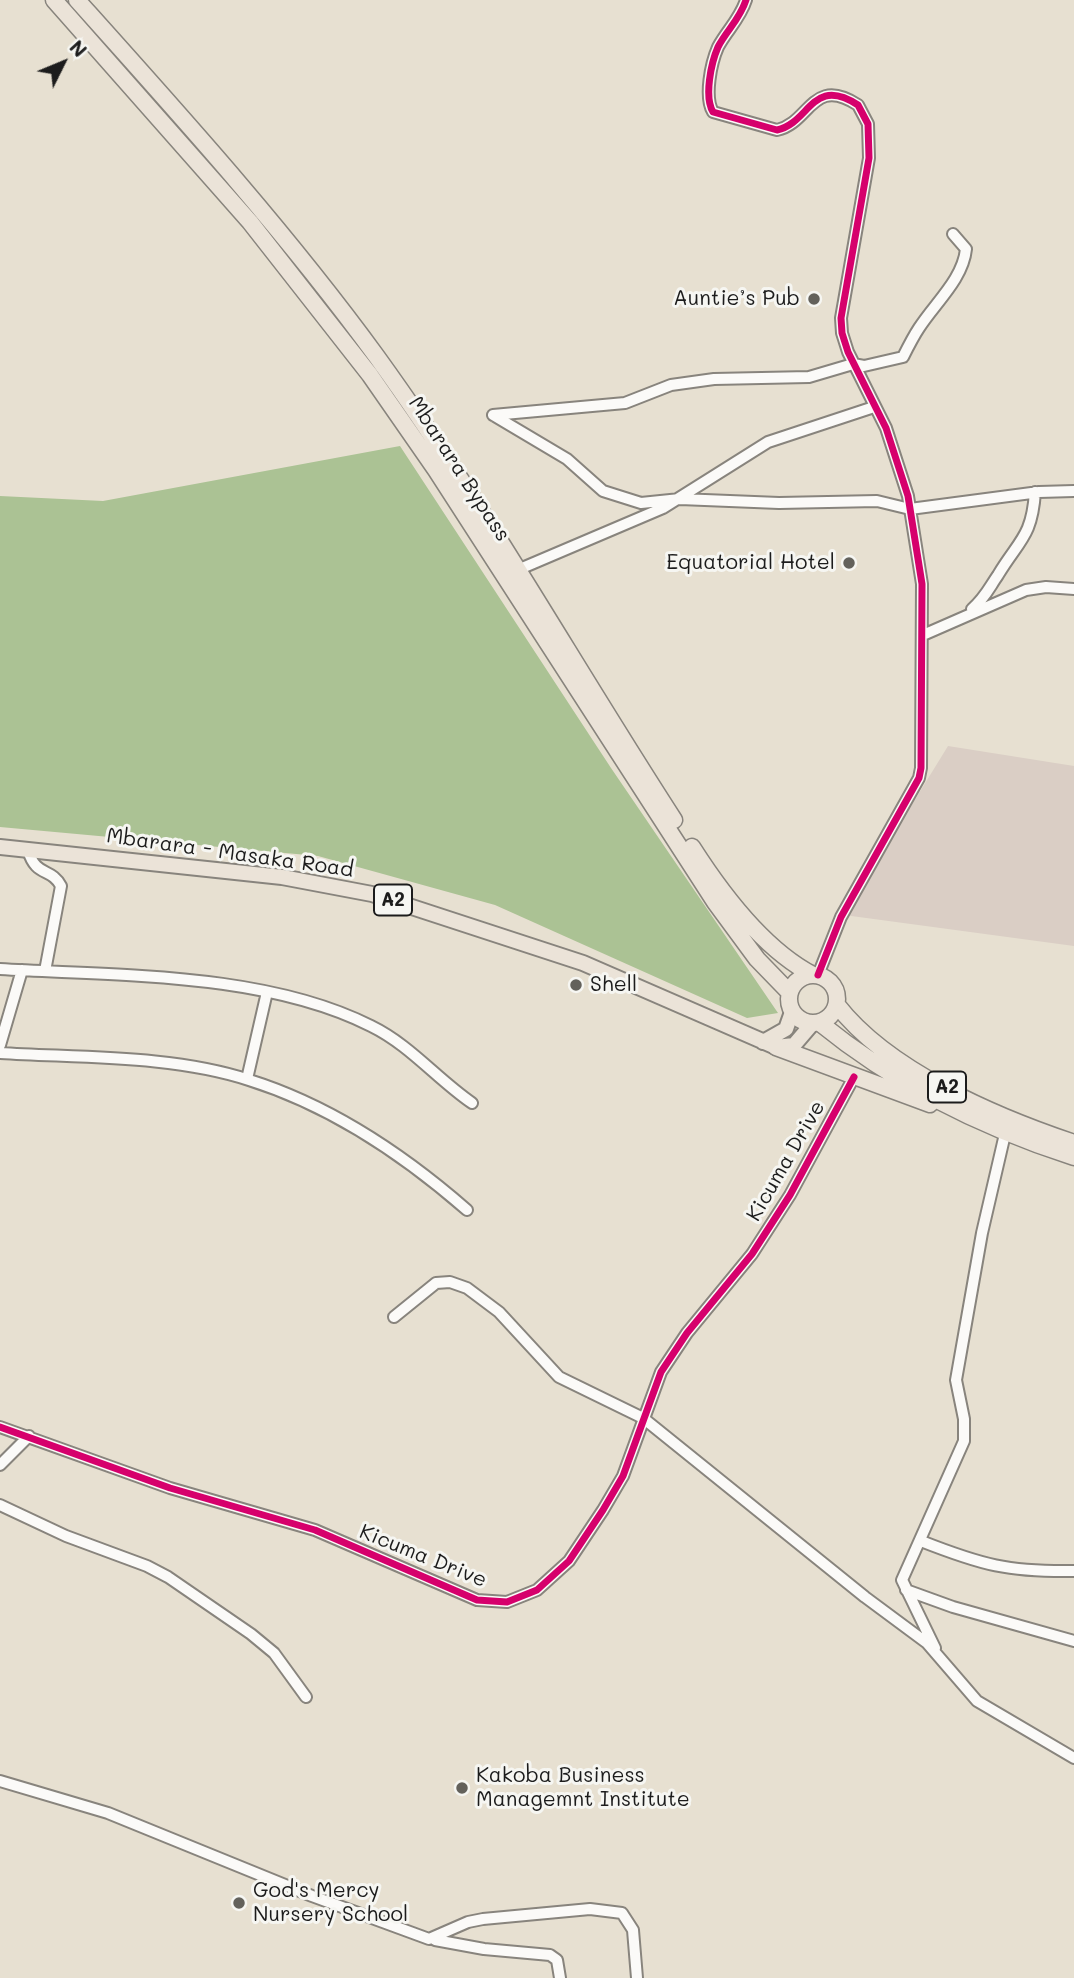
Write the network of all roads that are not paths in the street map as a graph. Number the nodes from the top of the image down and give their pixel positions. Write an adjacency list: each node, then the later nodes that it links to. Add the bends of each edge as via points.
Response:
1 (54, 0): 22 (highway, Mbarara Bypass, via 258,231 370,375 715,902 757,959)
2 (77, 0): 11 (highway, Mbarara Bypass, via 317,277 455,470)
3 (746, 0): 5 (street, via 717,52 709,101 713,112 777,130 814,101 835,96 858,105 868,124 869,158 841,318)
4 (953, 234): 5 (street, via 966,249 965,259 903,357 864,366)
5 (853, 364): 6 (street); 9 (street, via 809,377 714,379 671,385 625,403 493,415 567,459 603,491 641,503)
6 (874, 407): 9 (street, via 768,442); 10 (street, via 901,468)
7 (1074, 491): 8 (street)
8 (1035, 492): 10 (street); 13 (street, via 1028,534 985,598)
9 (680, 499): 10 (street, via 877,501); 11 (street)
10 (910, 509): 14 (street, via 922,584)
11 (516, 571): 20 (highway, Mbarara Bypass, via 721,889 797,967)
12 (1074, 589): 13 (street, via 1026,590)
13 (961, 618): 14 (street)
14 (923, 635): 20 (street, via 919,778 841,917)
15 (0, 847): 16 (main road, Mbarara - Masaka Road / A2)
16 (28, 850): 19 (street, via 37,869 61,886); 26 (main road, Mbarara - Masaka Road / A2, via 282,877 372,894 583,963)
17 (0, 969): 18 (street)
18 (22, 970): 19 (street); 27 (street)
19 (45, 971): 21 (street, via 124,974)
20 (816, 975): 22 (highway, via 799,979); 23 (highway, A2, via 834,988)
21 (267, 992): 30 (street); 32 (street, via 370,1025 404,1046)
22 (789, 992): 24 (highway)
23 (836, 1004): 25 (highway, via 831,1016); 34 (highway, A2, via 863,1034 934,1080 978,1104)
24 (792, 1012): 25 (highway, A2, via 800,1021); 26 (main road, via 786,1029)
25 (816, 1023): 26 (main road, via 793,1045); 31 (highway, A2)
26 (769, 1044): 29 (highway, A2)
27 (0, 1045)
28 (0, 1053): 30 (street, via 167,1064)
29 (854, 1077): 31 (highway, A2); 38 (street, Kicuma Drive, via 752,1254 687,1333 662,1372)
30 (247, 1079): 36 (street, via 308,1102 346,1123 434,1181)
31 (888, 1082): 33 (highway, A2)
32 (472, 1103)
33 (1005, 1134): 35 (highway, A2); 43 (street, via 956,1380 964,1441)
34 (1074, 1143)
35 (1074, 1157)
36 (467, 1210)
37 (394, 1317): 38 (street, via 436,1283 467,1288 499,1312 559,1377)
38 (643, 1418): 40 (street, Kicuma Drive, via 623,1476 569,1561 537,1590 507,1602 477,1601 315,1530 170,1488); 47 (street)
39 (0, 1427): 40 (street, Kicuma Drive)
40 (29, 1436): 41 (street)
41 (0, 1465)
42 (0, 1505): 48 (street, via 168,1577 274,1653)
43 (921, 1541): 44 (street, via 1007,1570); 45 (street, via 904,1571)
44 (1074, 1571)
45 (906, 1590): 46 (street); 47 (street)
46 (1074, 1641)
47 (938, 1654): 49 (street, via 977,1701)
48 (306, 1697)
49 (1074, 1758)
50 (0, 1781): 51 (street, via 108,1813)
51 (429, 1939): 52 (street, via 550,1955 557,1960); 53 (street, via 482,1919 607,1909 622,1913 633,1930)
52 (560, 1978)
53 (636, 1978)

